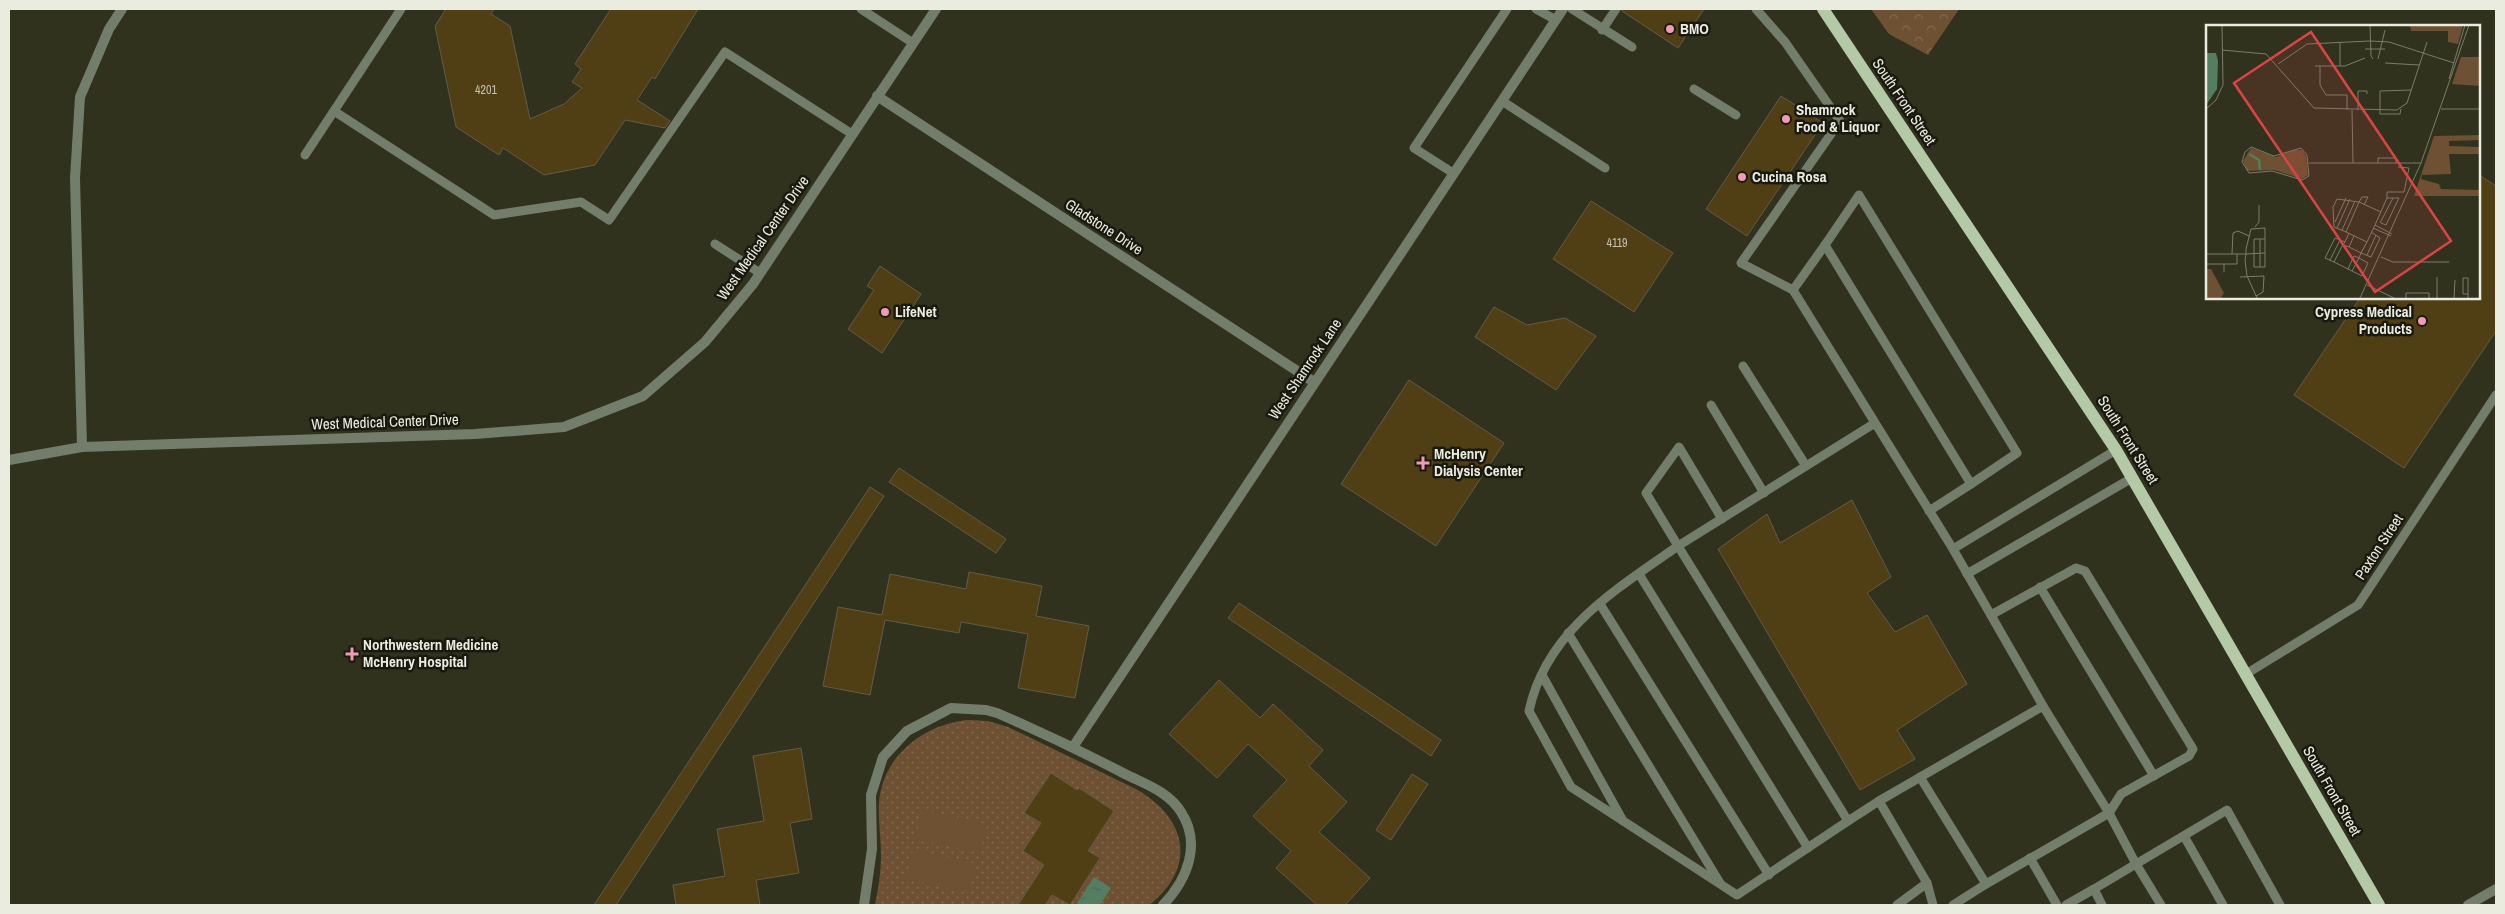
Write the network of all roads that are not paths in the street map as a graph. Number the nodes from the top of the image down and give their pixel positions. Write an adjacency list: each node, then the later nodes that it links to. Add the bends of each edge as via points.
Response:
1 (122, 9): 34 (street, via 109,29 80,97 75,178)
2 (401, 9): 19 (lane)
3 (861, 9): 14 (lane)
4 (936, 9): 14 (street, West Medical Center Drive)
5 (1507, 9): 24 (lane, via 1414,148)
6 (1536, 9): 12 (lane)
7 (1563, 9): 12 (street, West Shamrock Lane)
8 (1572, 9): 13 (lane)
9 (1616, 9): 13 (lane)
10 (1756, 9): 28 (lane, via 1785,42 1840,121 1741,263)
11 (1823, 9): 35 (main road, South Front Street)
12 (1556, 20): 18 (street, West Shamrock Lane)
13 (1602, 30): 15 (lane)
14 (913, 44): 17 (street, West Medical Center Drive)
15 (1632, 47)
16 (1694, 89): 20 (lane)
17 (878, 96): 21 (street, West Medical Center Drive); 30 (street, Gladstone Drive)
18 (1502, 101): 23 (lane); 24 (street, West Shamrock Lane)
19 (334, 111): 21 (lane, via 494,215 581,202 609,220 725,52); 22 (lane)
20 (1736, 115)
21 (852, 134): 27 (street, West Medical Center Drive)
22 (305, 155)
23 (1605, 168)
24 (1453, 174): 30 (street, West Shamrock Lane)
25 (715, 244): 27 (lane)
26 (1825, 245): 28 (lane); 39 (lane); 39 (lane, via 1859,195 2017,453)
27 (760, 273): 34 (street, West Medical Center Drive, via 705,342 643,396 564,427 475,434)
28 (1793, 290): 33 (lane)
29 (1743, 366): 37 (lane)
30 (1314, 382): 54 (street, West Shamrock Lane)
31 (2496, 395): 51 (lane, Paxton Street, via 2358,605)
32 (1711, 405): 40 (lane)
33 (1875, 423): 37 (lane); 41 (lane)
34 (82, 447): 36 (street, West Medical Center Drive)
35 (2116, 450): 38 (main road, South Front Street); 44 (lane)
36 (9, 460)
37 (1806, 466): 40 (lane)
38 (2132, 478): 46 (lane); 51 (main road, South Front Street)
39 (1971, 484): 41 (lane)
40 (1764, 493): 42 (lane)
41 (1929, 511): 44 (lane)
42 (1722, 519): 43 (lane); 43 (lane, via 1679,447 1646,493)
43 (1678, 546): 45 (lane); 59 (lane)
44 (1953, 549): 46 (lane)
45 (1639, 574): 48 (lane); 62 (lane)
46 (1967, 574): 49 (lane)
47 (2040, 588): 49 (lane); 55 (lane); 55 (lane, via 2076,568 2085,571 2106,605 2193,749 2189,756)
48 (1600, 604): 50 (lane); 65 (lane)
49 (1991, 615): 53 (lane)
50 (1568, 633): 52 (lane); 68 (lane)
51 (2246, 674): 82 (main road, South Front Street)
52 (1542, 675): 60 (lane); 60 (lane, via 1529,711 1571,787)
53 (2043, 706): 56 (lane); 58 (lane)
54 (1073, 747): 71 (street, via 986,710 951,708 907,731 883,757 871,794 872,849); 72 (street, via 1167,796 1182,812 1192,852 1186,873)
55 (2154, 776): 58 (lane, via 2121,794)
56 (1920, 777): 57 (lane); 67 (lane)
57 (1879, 801): 59 (lane); 66 (lane)
58 (2109, 813): 63 (lane); 64 (lane)
59 (1848, 821): 62 (lane)
60 (1624, 822): 68 (lane)
61 (2184, 836): 64 (lane); 80 (lane); 81 (lane, via 2227,810)
62 (1808, 848): 65 (lane)
63 (2030, 858): 67 (lane); 76 (lane)
64 (2136, 864): 69 (lane); 79 (lane)
65 (1768, 874): 68 (lane, via 1737,895)
66 (1927, 883): 73 (lane); 74 (lane)
67 (1986, 884): 75 (lane)
68 (1721, 885)
69 (2094, 889): 77 (lane); 78 (lane)
70 (2496, 889): 83 (street)
71 (864, 905)
72 (1163, 905)
73 (1897, 905)
74 (1933, 905)
75 (1953, 905)
76 (2057, 905)
77 (2066, 905)
78 (2102, 905)
79 (2161, 905)
80 (2223, 905)
81 (2280, 905)
82 (2379, 905)
83 (2468, 905)

